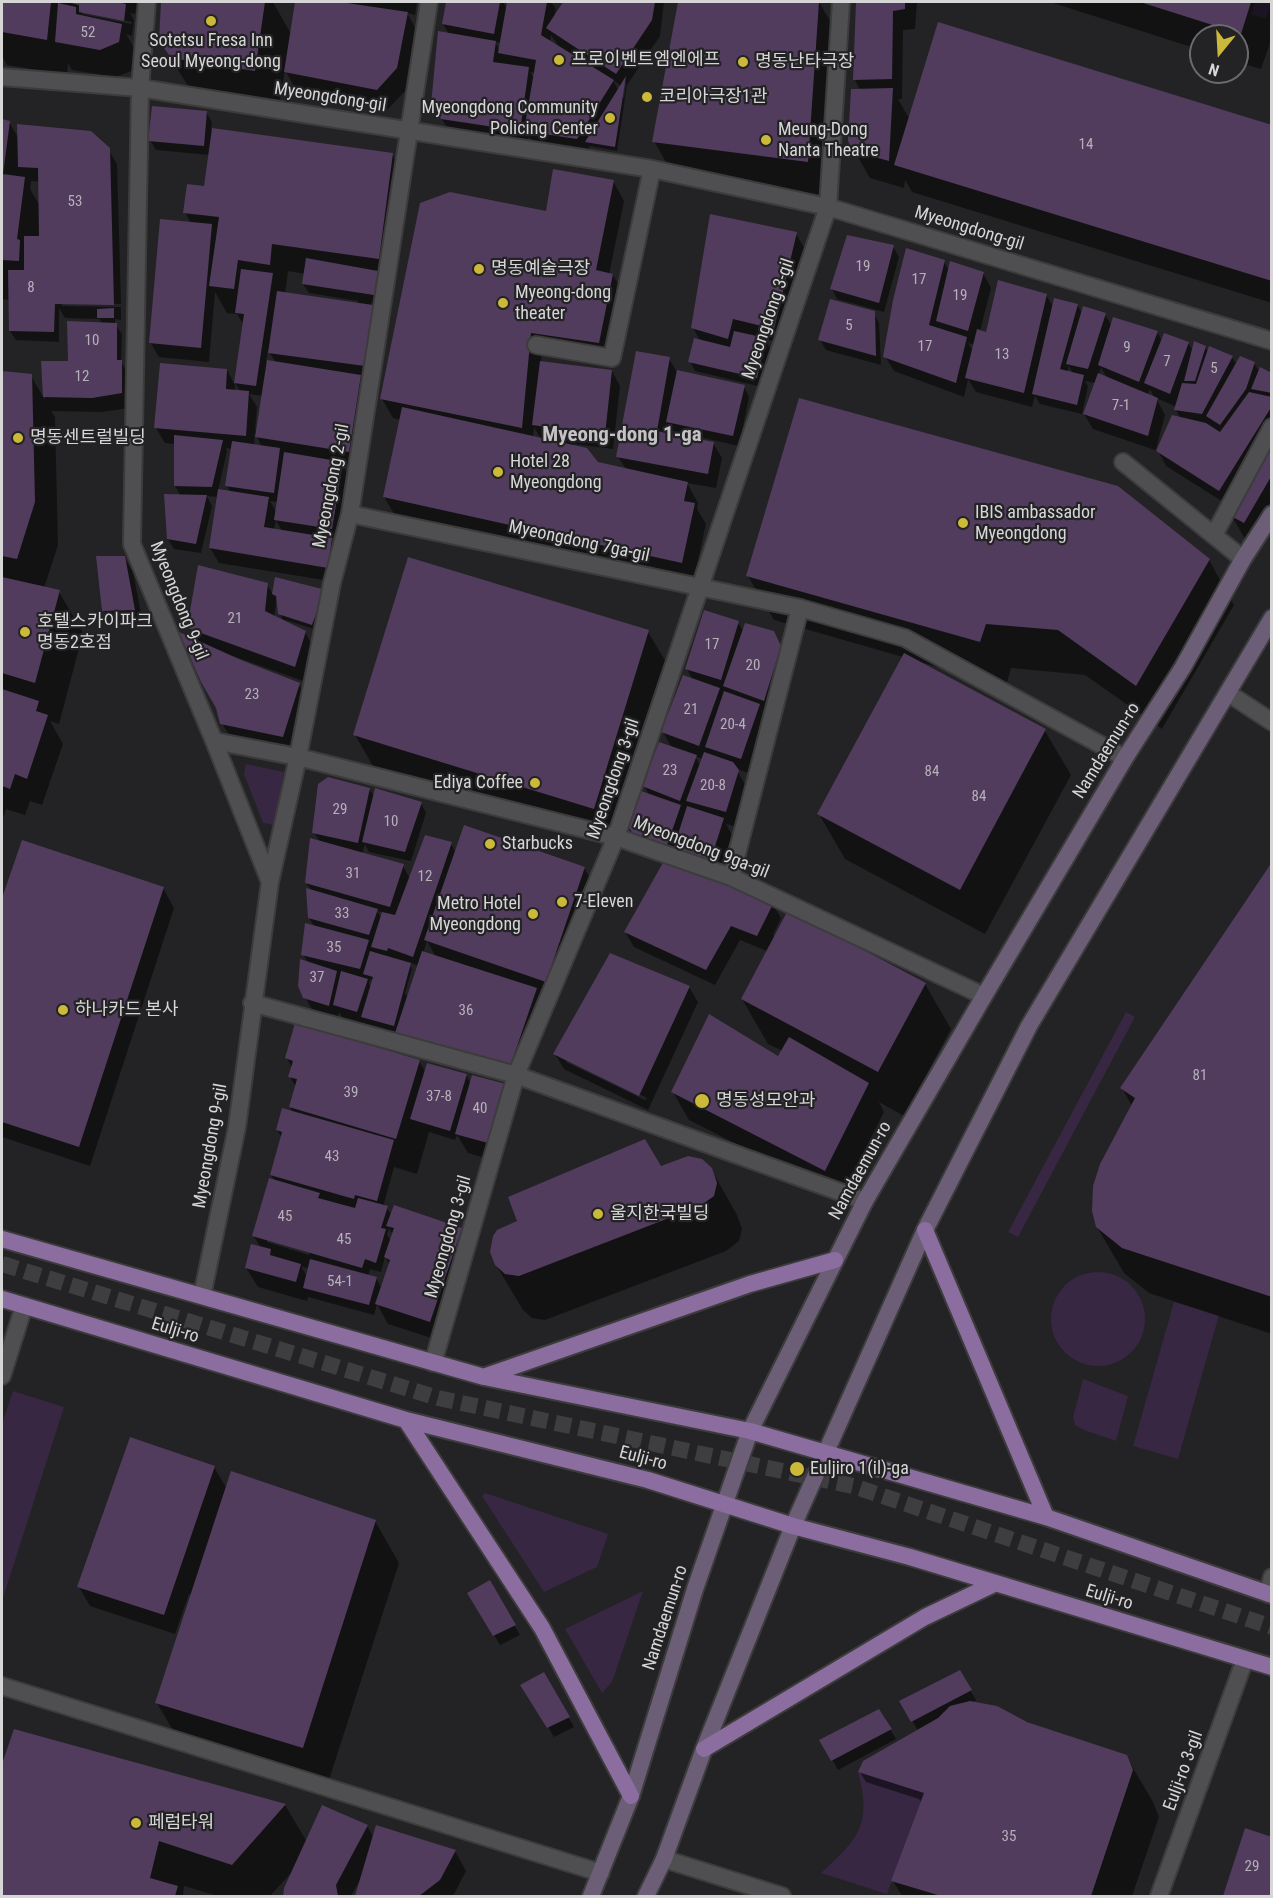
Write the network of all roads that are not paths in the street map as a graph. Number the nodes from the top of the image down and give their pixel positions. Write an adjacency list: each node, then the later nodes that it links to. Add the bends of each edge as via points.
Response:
1 (147, 2): 5 (street, Myeongdong 9-gil)
2 (429, 2): 6 (street, Myeongdong 2-gil)
3 (841, 2): 8 (street, Myeongdong 3-gil)
4 (2, 77): 5 (street, Myeongdong-gil)
5 (140, 88): 6 (street, Myeongdong-gil); 22 (street, Myeongdong 9-gil, via 132,544)
6 (410, 131): 7 (street, Myeongdong-gil); 13 (street, Myeongdong 2-gil)
7 (652, 170): 8 (street, Myeongdong-gil); 10 (street, via 612,358)
8 (828, 207): 9 (street, Myeongdong-gil); 17 (street, Myeongdong 3-gil)
9 (1272, 341)
10 (536, 345)
11 (1272, 427): 15 (street)
12 (1123, 462): 15 (street)
13 (350, 514): 17 (street, Myeongdong 7ga-gil); 23 (street, Myeongdong 2-gil, via 332,583)
14 (1272, 514): 16 (main road, Namdaemun-ro)
15 (1214, 535): 16 (street)
16 (1243, 560): 24 (main road, Namdaemun-ro, via 1183,667)
17 (700, 588): 18 (street, Myeongdong 7ga-gil); 25 (street, Myeongdong 3-gil)
18 (800, 608): 24 (street, Myeongdong 7ga-gil, via 905,638); 26 (street)
19 (1272, 618): 20 (main road)
20 (1228, 693): 21 (street); 32 (main road, via 1029,1026)
21 (1272, 722)
22 (214, 741): 23 (street, Myeongdong 9ga-gil); 27 (street, Myeongdong 9-gil)
23 (298, 757): 25 (street, Myeongdong 9ga-gil); 27 (street, Myeongdong 2-gil)
24 (1125, 758): 28 (main road, Namdaemun-ro)
25 (616, 837): 26 (street, Myeongdong 9ga-gil); 30 (street, Myeongdong 3-gil)
26 (730, 877): 28 (street, Myeongdong 9ga-gil)
27 (270, 882): 29 (street, Myeongdong 9-gil)
28 (984, 996): 31 (main road, Namdaemun-ro)
29 (252, 1003): 30 (street); 35 (street, Myeongdong 9-gil, via 237,1127)
30 (516, 1075): 31 (street); 38 (street, Myeongdong 3-gil)
31 (866, 1201): 34 (main road, Namdaemun-ro)
32 (925, 1230): 43 (main road); 45 (main road)
33 (2, 1239): 35 (main road)
34 (835, 1260): 40 (main road, via 750,1284); 42 (main road, Namdaemun-ro)
35 (202, 1296): 38 (main road)
36 (2, 1299): 37 (main road, Eulji-ro)
37 (24, 1306): 39 (street); 41 (main road, Eulji-ro)
38 (433, 1363): 40 (main road)
39 (2, 1376)
40 (483, 1377): 42 (main road)
41 (406, 1420): 44 (main road, Eulji-ro); 53 (main road, via 543,1628)
42 (750, 1431): 43 (main road); 44 (main road, Namdaemun-ro)
43 (826, 1454): 45 (main road); 46 (main road)
44 (725, 1503): 46 (main road, Eulji-ro); 53 (main road, Namdaemun-ro)
45 (1047, 1517): 48 (main road)
46 (793, 1526): 47 (main road, Eulji-ro); 52 (main road)
47 (994, 1584): 49 (main road, Eulji-ro); 52 (main road, via 925,1617)
48 (1270, 1588)
49 (1245, 1659): 50 (main road, Eulji-ro); 59 (street, Eulji-ro 3-gil)
50 (1272, 1667)
51 (2, 1686): 55 (street)
52 (704, 1749): 54 (main road)
53 (631, 1796): 55 (main road, Namdaemun-ro)
54 (663, 1859): 57 (main road); 58 (street)
55 (601, 1873): 56 (main road, Namdaemun-ro)
56 (591, 1896)
57 (646, 1896)
58 (782, 1896)
59 (1159, 1896)

